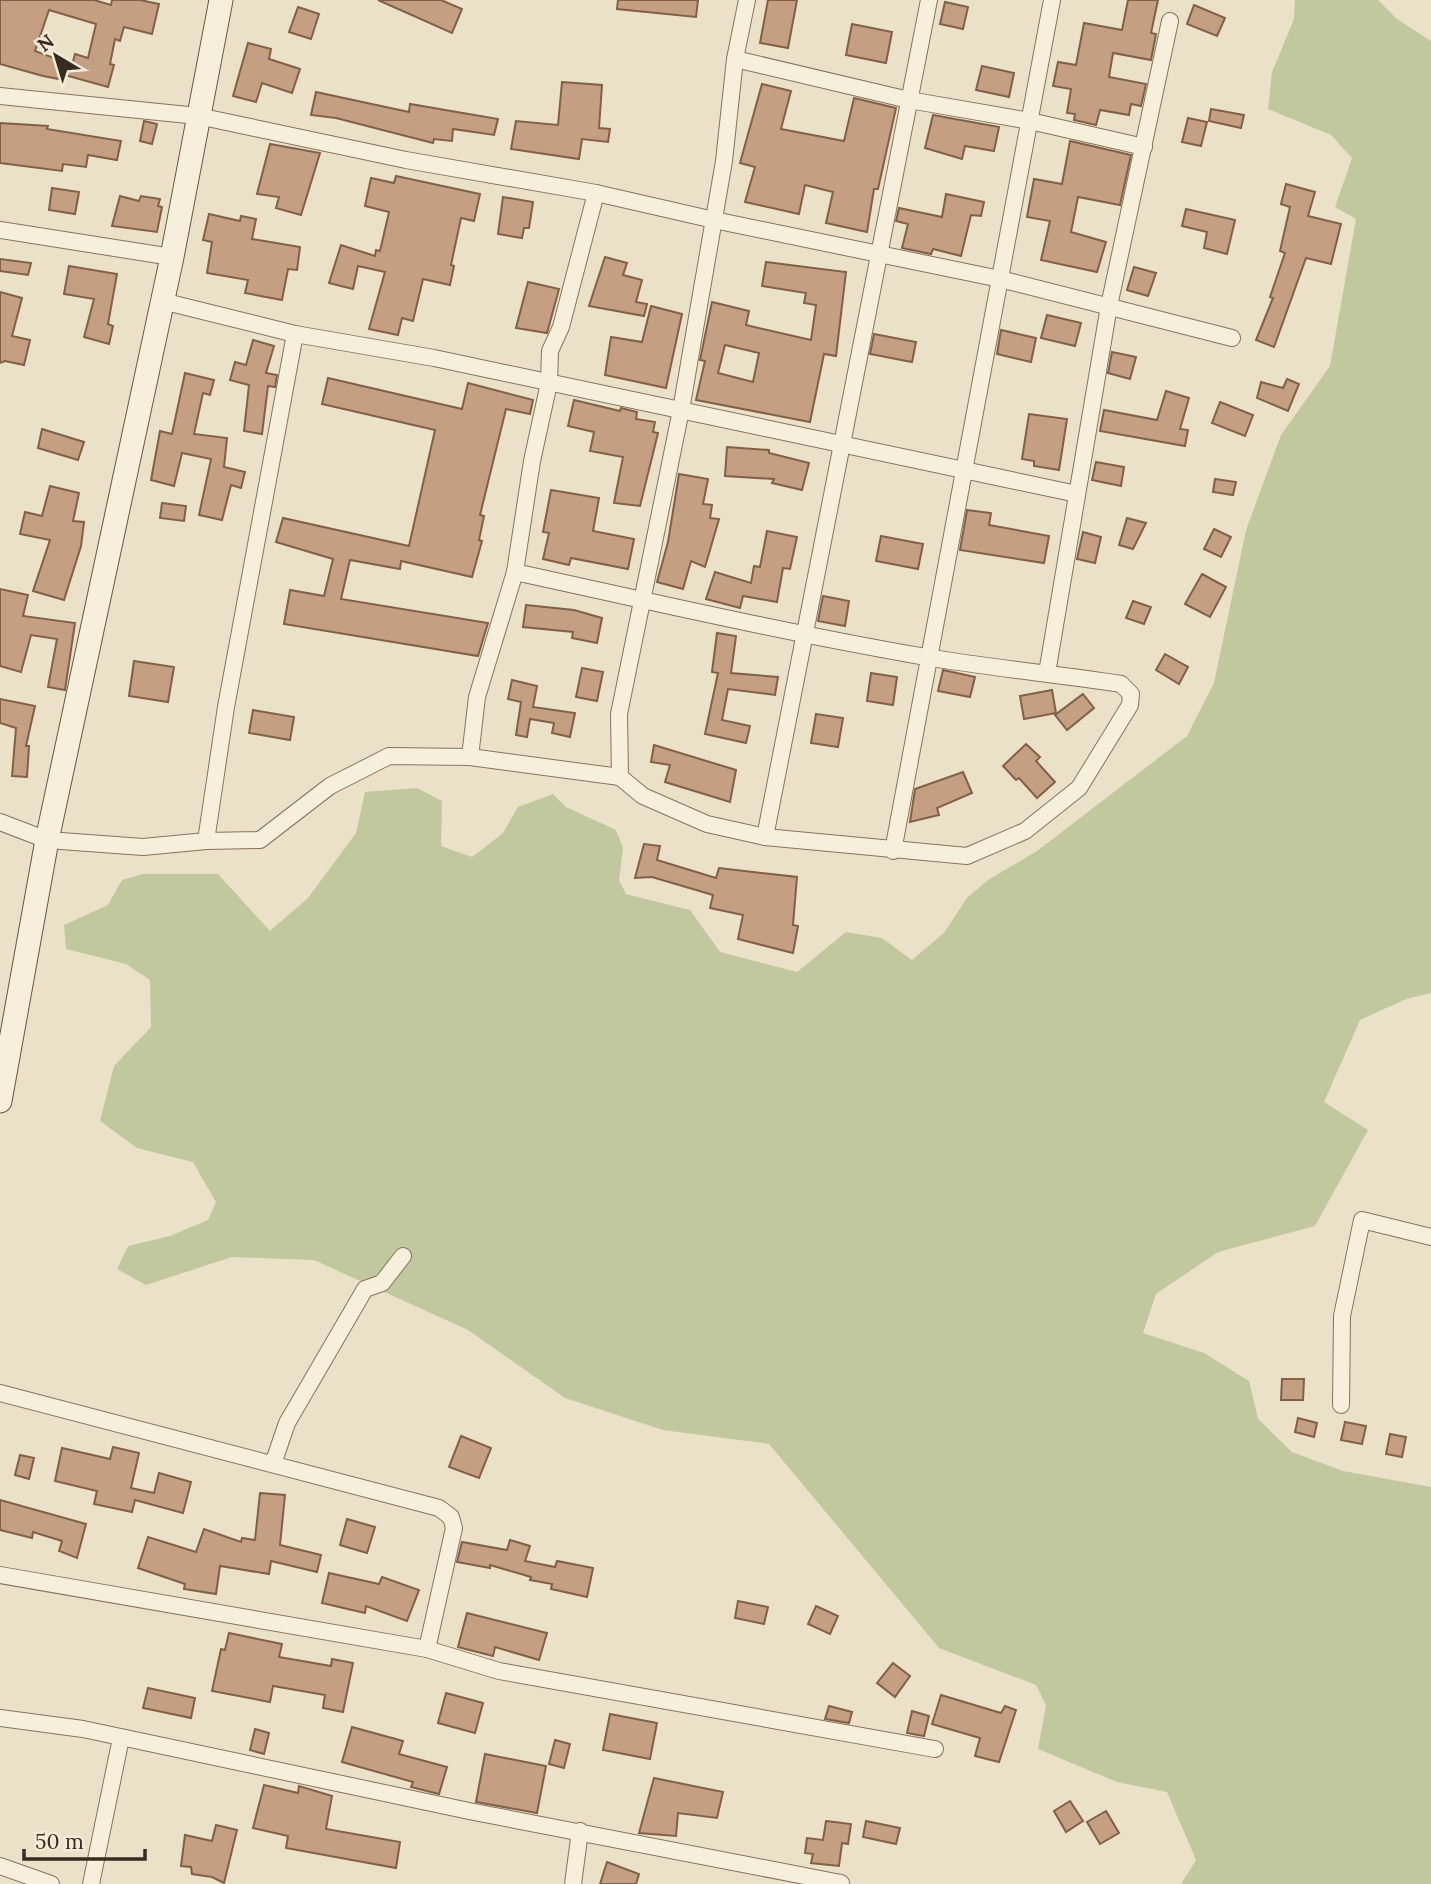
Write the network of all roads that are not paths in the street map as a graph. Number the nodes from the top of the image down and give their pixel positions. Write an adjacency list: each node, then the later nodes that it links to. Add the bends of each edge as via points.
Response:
1 (221, 0): 9 (main road)
2 (747, 0): 6 (street)
3 (929, 0): 8 (street)
4 (1052, 0): 10 (street)
5 (1170, 21): 11 (street)
6 (735, 59): 8 (street); 13 (street)
7 (0, 96): 9 (street)
8 (909, 100): 10 (street); 15 (street)
9 (198, 116): 12 (street, via 405,160); 16 (main road)
10 (1030, 121): 11 (street); 17 (street)
11 (1144, 148): 19 (street)
12 (596, 193): 13 (street); 22 (street, via 561,327 550,351)
13 (714, 220): 15 (street); 23 (street)
14 (0, 230): 16 (street)
15 (880, 253): 17 (street); 24 (street)
16 (172, 257): 18 (main road)
17 (1000, 279): 19 (street); 25 (street)
18 (162, 301): 20 (street); 36 (main road)
19 (1109, 306): 21 (street); 26 (street)
20 (295, 334): 22 (street); 37 (street)
21 (1232, 338)
22 (549, 383): 23 (street); 27 (street)
23 (681, 410): 24 (street); 28 (street)
24 (843, 443): 25 (street); 29 (street)
25 (963, 469): 26 (street); 30 (street)
26 (1077, 494): 31 (street)
27 (515, 572): 28 (street); 32 (street, via 477,697)
28 (644, 600): 29 (street); 33 (street, via 619,715)
29 (805, 634): 30 (street); 35 (street)
30 (929, 657): 31 (street); 38 (street)
31 (1048, 673): 38 (street, via 1121,684 1131,694 1130,705 1079,788 1025,831 967,856)
32 (470, 757): 33 (street); 37 (street, via 388,756 330,786 260,840)
33 (620, 778): 35 (street, via 643,796 707,824)
34 (0, 822): 36 (street)
35 (765, 837): 38 (street)
36 (47, 840): 37 (street, via 143,847); 39 (main road)
37 (206, 841)
38 (893, 851)
39 (0, 1101)
40 (1431, 1237): 43 (street, via 1362,1220 1342,1316)
41 (403, 1256): 44 (street, via 382,1283 365,1289 287,1423)
42 (0, 1393): 44 (street)
43 (1341, 1405)
44 (273, 1464): 46 (street, via 439,1508 451,1517 454,1528)
45 (0, 1575): 46 (street)
46 (427, 1649): 49 (street, via 499,1671)
47 (0, 1718): 48 (street)
48 (121, 1738): 50 (street); 54 (street)
49 (935, 1749)
50 (580, 1832): 52 (street); 55 (street)
51 (0, 1866): 53 (street)
52 (841, 1883)
53 (51, 1884)
54 (91, 1884)
55 (573, 1884)

